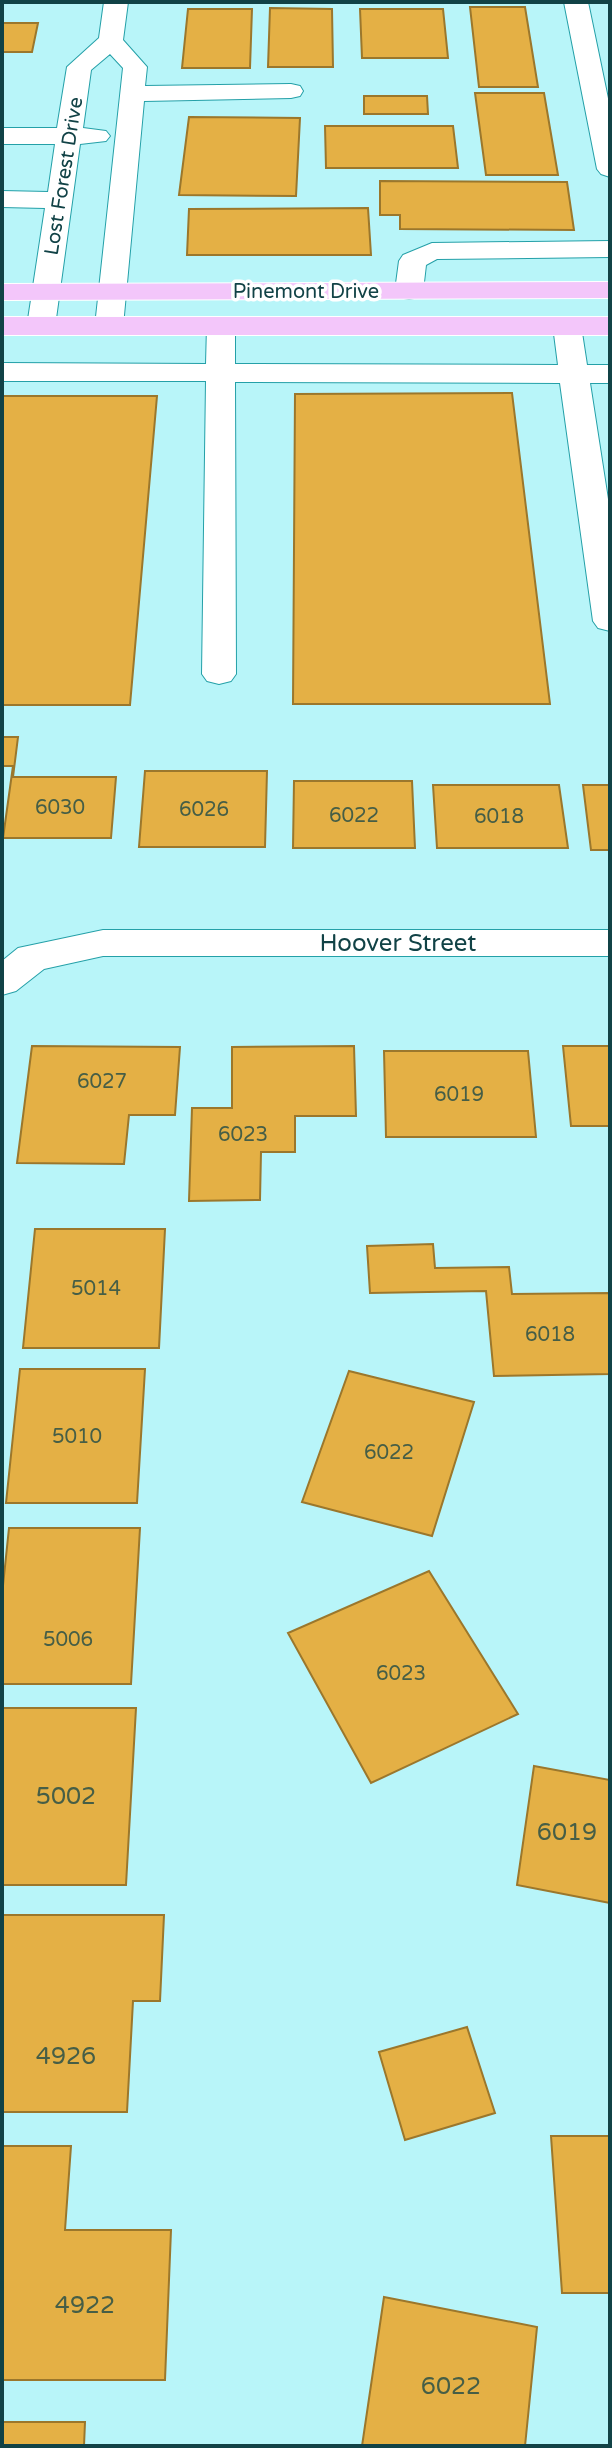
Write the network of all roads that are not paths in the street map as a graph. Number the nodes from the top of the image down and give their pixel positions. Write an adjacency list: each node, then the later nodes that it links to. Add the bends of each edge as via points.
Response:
1 (116, 2): 3 (street)
2 (576, 2): 9 (street)
3 (111, 41): 5 (street, via 135,67); 7 (street, Lost Forest Drive, via 79,67)
4 (291, 91): 5 (street)
5 (132, 94): 8 (street)
6 (2, 136): 7 (street)
7 (69, 136): 8 (street); 11 (street, Lost Forest Drive)
8 (128, 136): 17 (street)
9 (610, 169)
10 (2, 199): 11 (street)
11 (59, 200): 16 (street, Lost Forest Drive)
12 (610, 249): 14 (street, via 432,251 413,261)
13 (610, 290): 14 (main road, Pinemont Drive)
14 (409, 291): 17 (main road, Pinemont Drive)
15 (2, 292): 16 (main road, Pinemont Drive)
16 (46, 292): 17 (main road, Pinemont Drive); 19 (street, Lost Forest Drive)
17 (111, 292): 20 (street)
18 (2, 326): 19 (main road, Pinemont Drive)
19 (41, 326): 20 (main road, Pinemont Drive)
20 (109, 326): 21 (main road, Pinemont Drive)
21 (221, 326): 22 (main road, Pinemont Drive); 25 (street)
22 (567, 326): 23 (main road, Pinemont Drive); 26 (street)
23 (610, 326)
24 (2, 372): 25 (street)
25 (220, 373): 26 (street); 29 (street)
26 (572, 374): 27 (street); 28 (street)
27 (610, 374)
28 (610, 621)
29 (219, 674)
30 (610, 943): 31 (street, Hoover Street, via 103,943 32,958)
31 (2, 981)

